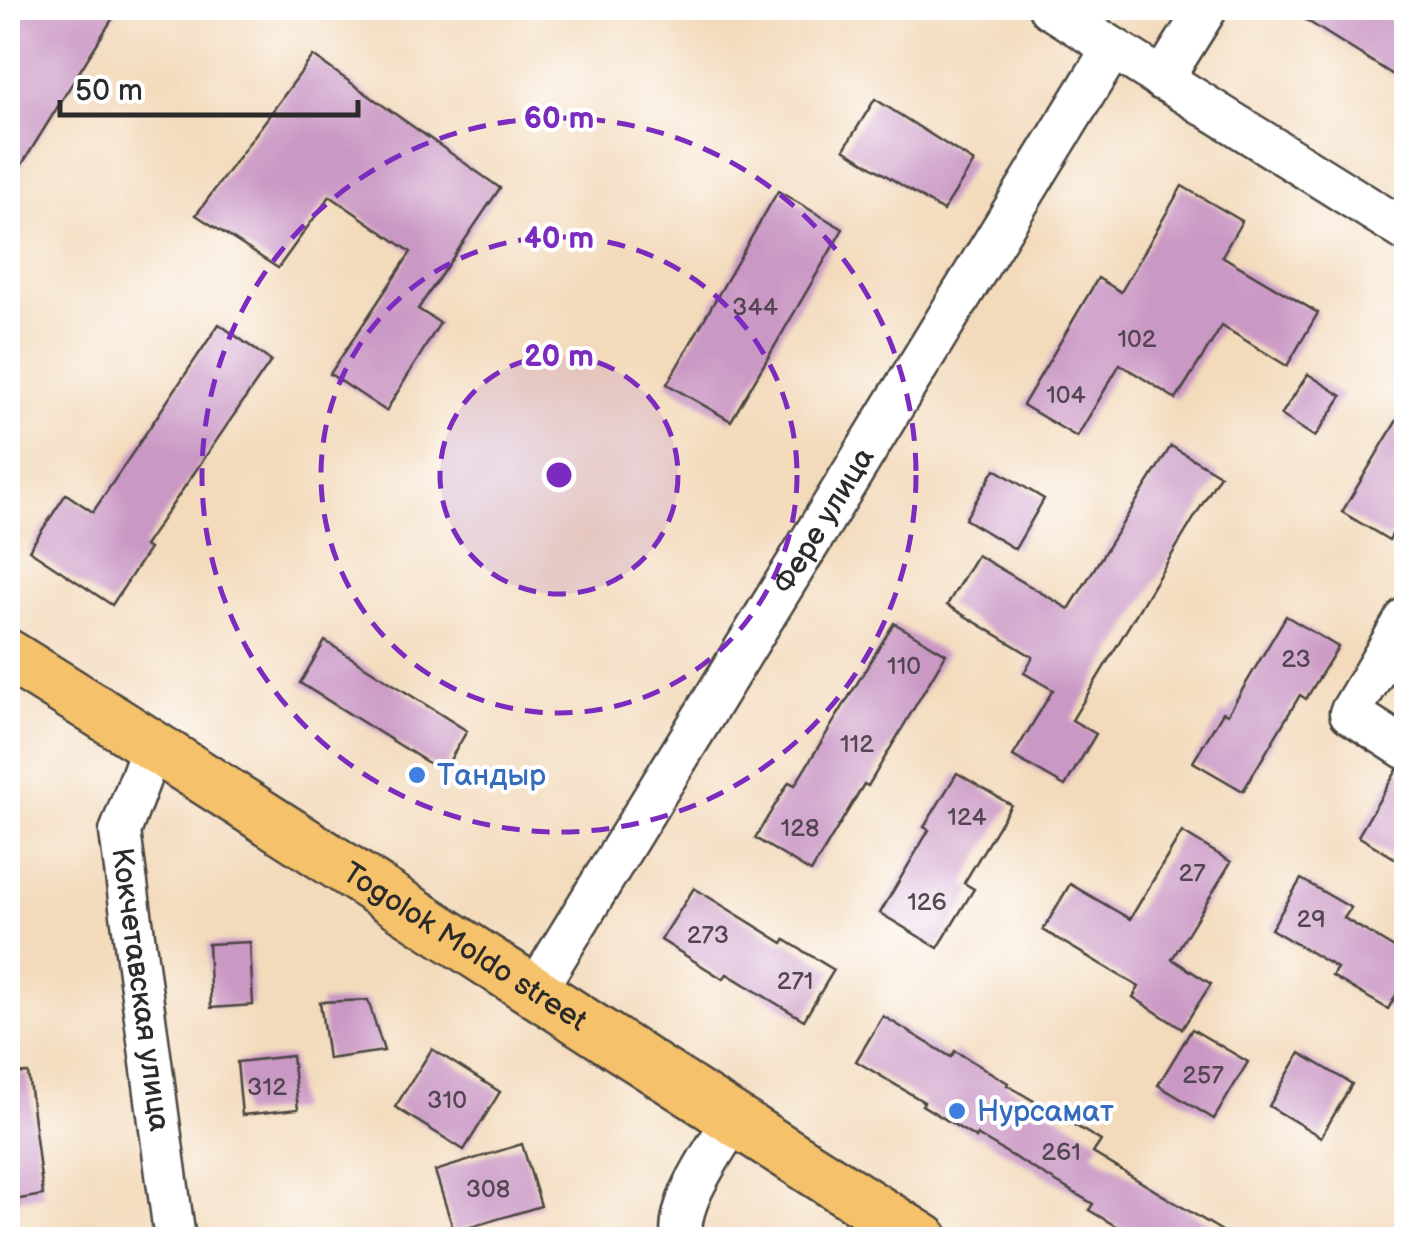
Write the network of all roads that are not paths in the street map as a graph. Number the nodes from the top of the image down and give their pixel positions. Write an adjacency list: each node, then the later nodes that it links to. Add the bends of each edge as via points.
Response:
1 (1049, 8): 3 (street)
2 (1207, 8): 4 (street)
3 (1112, 49): 4 (street); 10 (street, Фере улица)
4 (1162, 80): 5 (street)
5 (1406, 231)
6 (1406, 618): 9 (street, via 1350,712)
7 (8, 655): 8 (main road, Togolok Moldo street)
8 (153, 745): 10 (main road, Togolok Moldo street); 12 (street, Кокчетавская улица, via 120,832)
9 (1406, 749)
10 (535, 991): 11 (main road, Togolok Moldo street)
11 (733, 1120): 13 (street, via 688,1198); 14 (main road, Togolok Moldo street)
12 (175, 1240)
13 (682, 1240)
14 (924, 1240)

